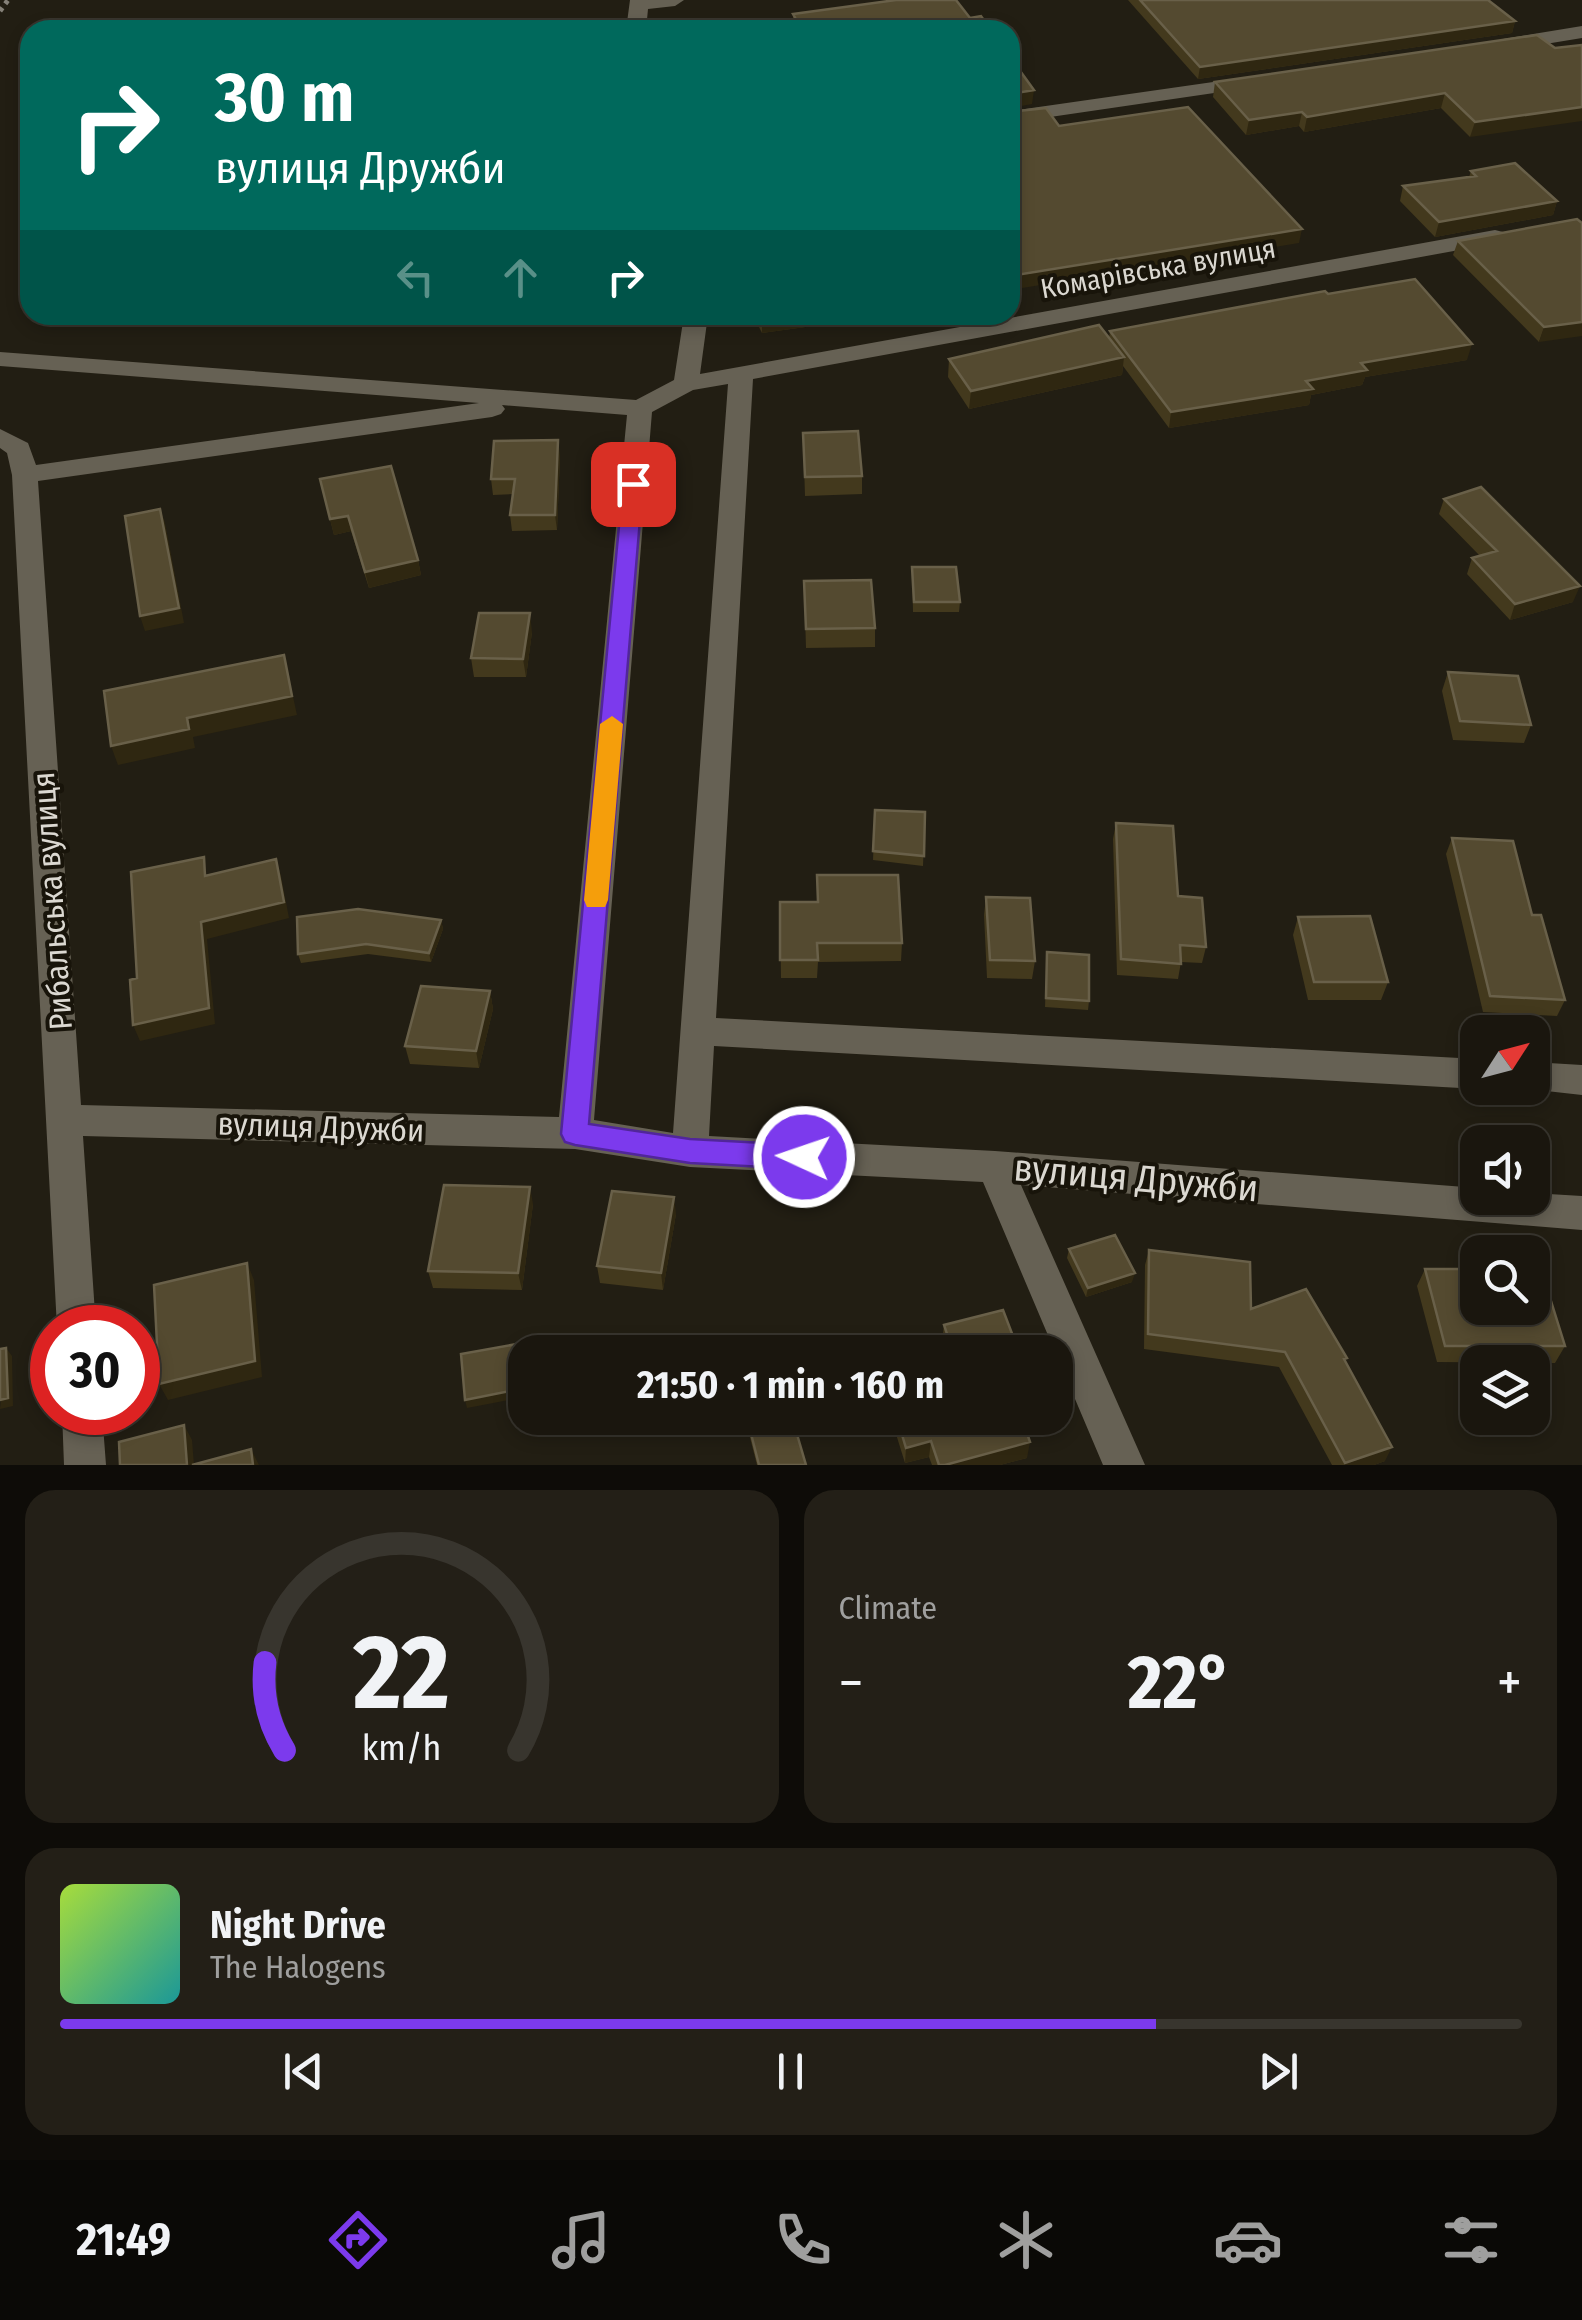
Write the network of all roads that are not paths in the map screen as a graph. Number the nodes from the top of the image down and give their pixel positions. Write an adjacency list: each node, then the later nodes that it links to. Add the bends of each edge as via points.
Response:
1 (675, 0): 2 (street)
2 (639, 2)
3 (1582, 32): 4 (street)
4 (1490, 47)
5 (1283, 78): 6 (street)
6 (1020, 116)
7 (1523, 232): 8 (street, Комарівська вулиця)
8 (1020, 323)
9 (695, 325): 13 (street)
10 (1012, 325): 12 (street, Комарівська вулиця)
11 (0, 359): 14 (street)
12 (742, 374): 13 (street, Комарівська вулиця); 18 (street)
13 (686, 384): 15 (street)
14 (548, 401): 15 (street); 17 (street)
15 (640, 408): 23 (street)
16 (0, 436): 17 (street, via 20,449)
17 (25, 475): 22 (street, Рибальська вулиця)
18 (698, 1031): 19 (street); 24 (street)
19 (1460, 1073)
20 (1550, 1078): 21 (street)
21 (1582, 1080)
22 (66, 1120): 23 (street, вулиця Дружби); 27 (street, Рибальська вулиця)
23 (575, 1134): 24 (street, вулиця Дружби)
24 (690, 1151): 25 (street, вулиця Дружби)
25 (995, 1167): 26 (street, вулиця Дружби); 30 (street)
26 (1582, 1213)
27 (76, 1305)
28 (83, 1435): 29 (street)
29 (84, 1465)
30 (1124, 1465)

